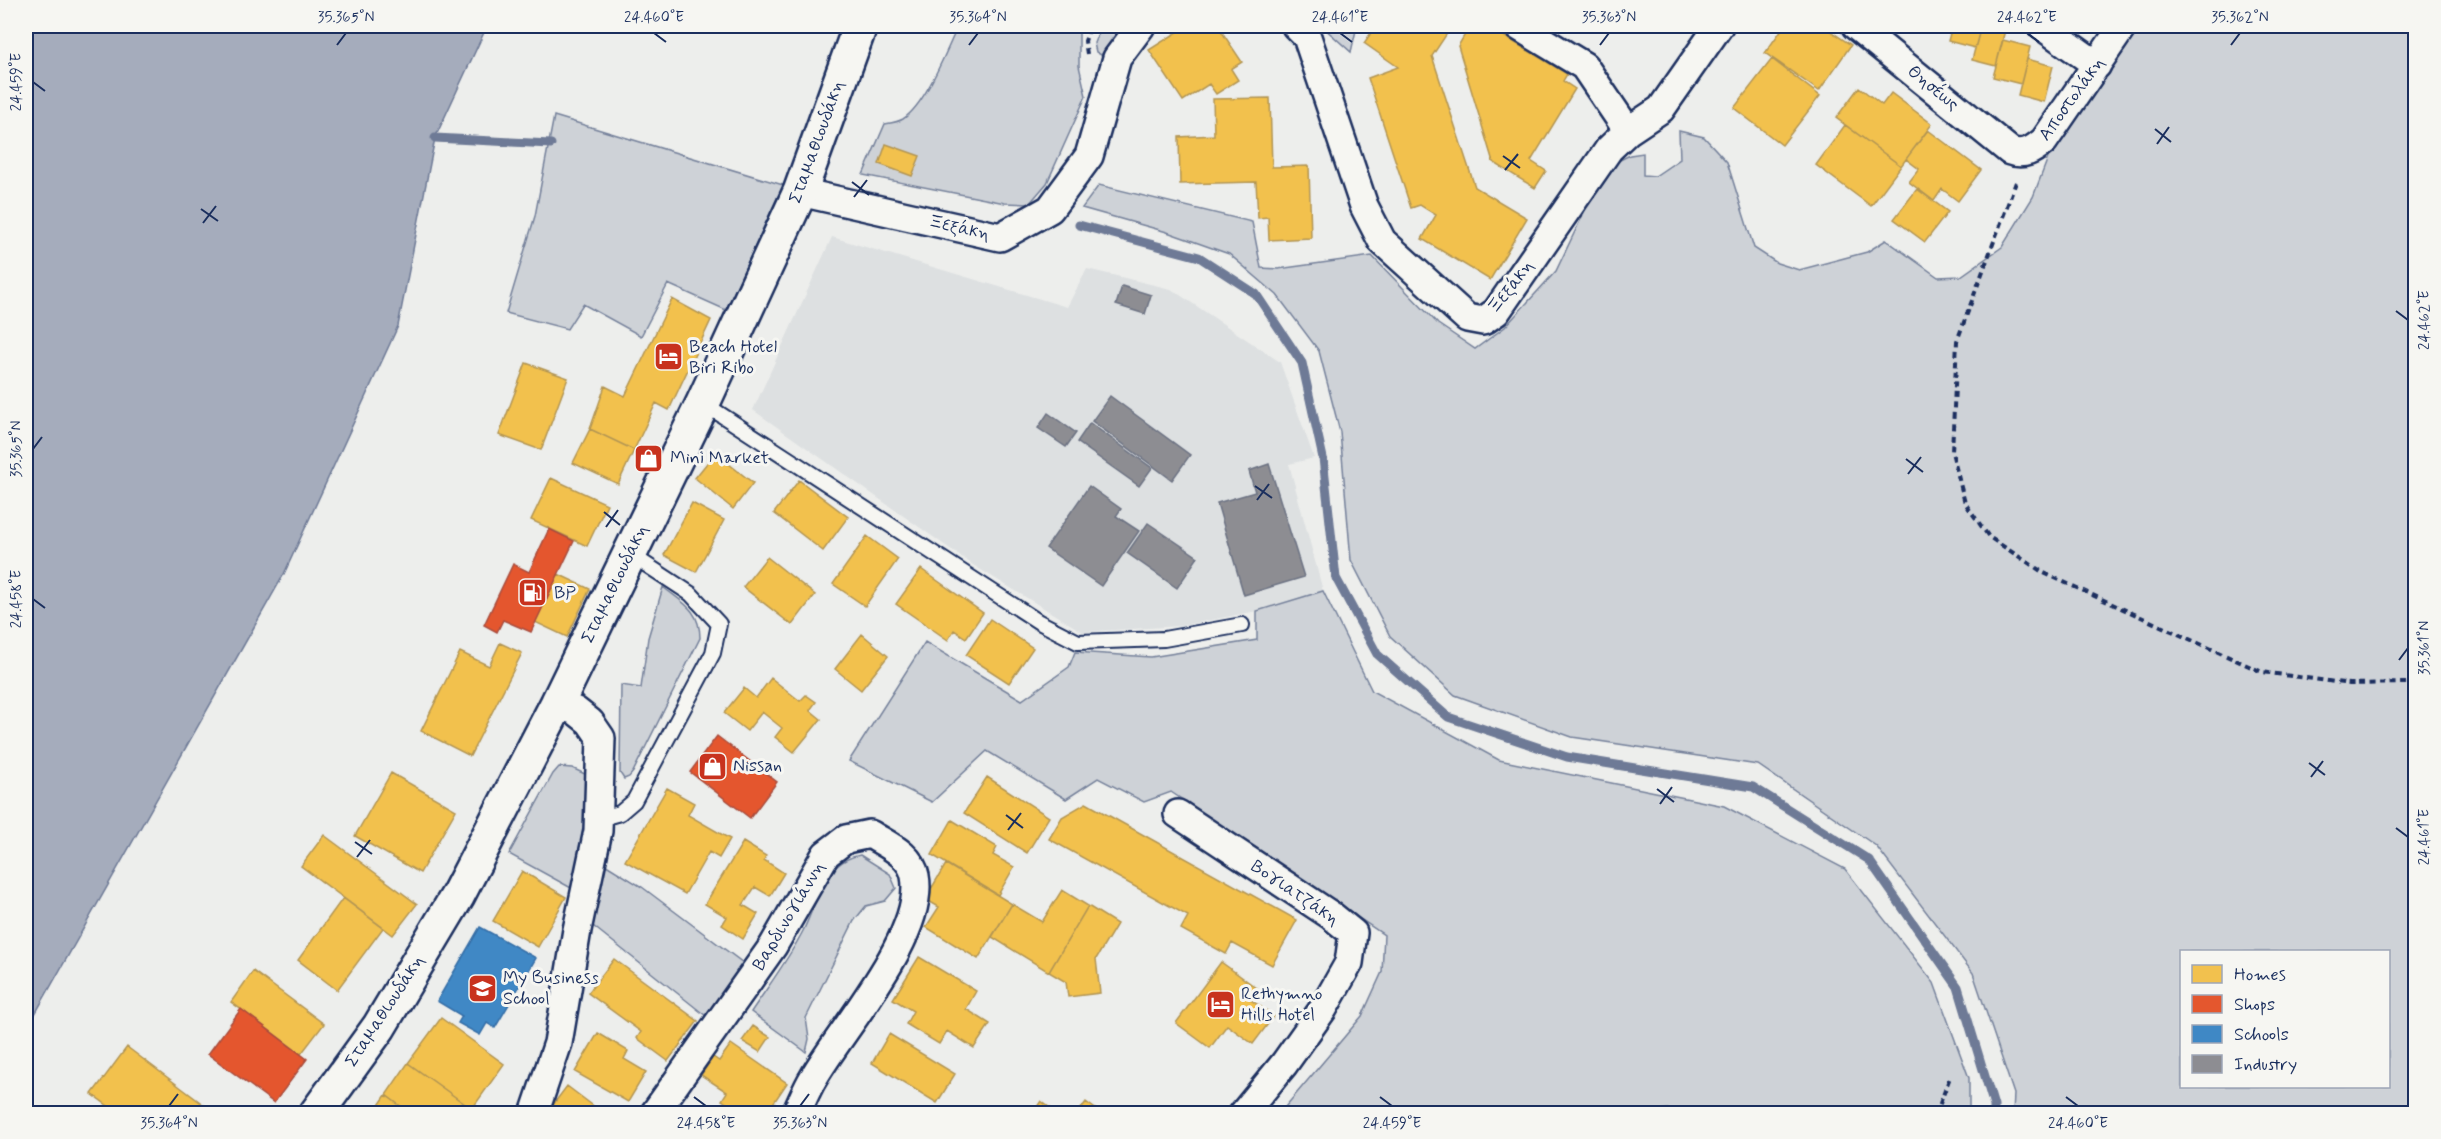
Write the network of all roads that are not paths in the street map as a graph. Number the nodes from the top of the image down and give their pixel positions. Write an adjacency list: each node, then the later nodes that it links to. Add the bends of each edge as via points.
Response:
1 (860, 26): 12 (main road, Σταμαθιουδάκη)
2 (1141, 26): 12 (street, Ξεξάκη, via 1117,58 1089,156 1050,209 1000,237)
3 (1296, 26): 10 (street, Ξεξάκη, via 1307,37 1364,206 1382,241 1467,318 1483,321 1496,312 1609,149)
4 (1518, 26): 10 (street, via 1584,66)
5 (1719, 26): 10 (street, Ξεξάκη, via 1660,109)
6 (1856, 26): 11 (street, Θησέως)
7 (2042, 26): 9 (street)
8 (2123, 26): 9 (street, Αποστολάκη)
9 (2097, 65): 11 (street, Αποστολάκη, via 2044,141 2034,150)
10 (1629, 131)
11 (2018, 152)
12 (800, 192): 13 (main road, Σταμαθιουδάκη)
13 (703, 403): 14 (main road, Σταμαθιουδάκη); 15 (lane, via 1039,622 1078,642 1164,639)
14 (630, 554): 16 (main road, Σταμαθιουδάκη); 18 (lane, via 691,594 719,624 713,653 634,801 620,813)
15 (1242, 625)
16 (557, 704): 18 (street, via 576,711 601,738); 19 (main road, Σταμαθιουδάκη, via 458,896 379,1027)
17 (1178, 814): 23 (street, Βογιατζάκη, via 1353,933 1349,963 1323,1009)
18 (598, 819): 20 (street, via 558,1043)
19 (316, 1113)
20 (534, 1113)
21 (654, 1113): 22 (street, Βαρδινογιάννη, via 774,946 826,854 846,839 870,834 905,856 915,876 914,911 893,957 814,1077)
22 (796, 1113)
23 (1243, 1113)

